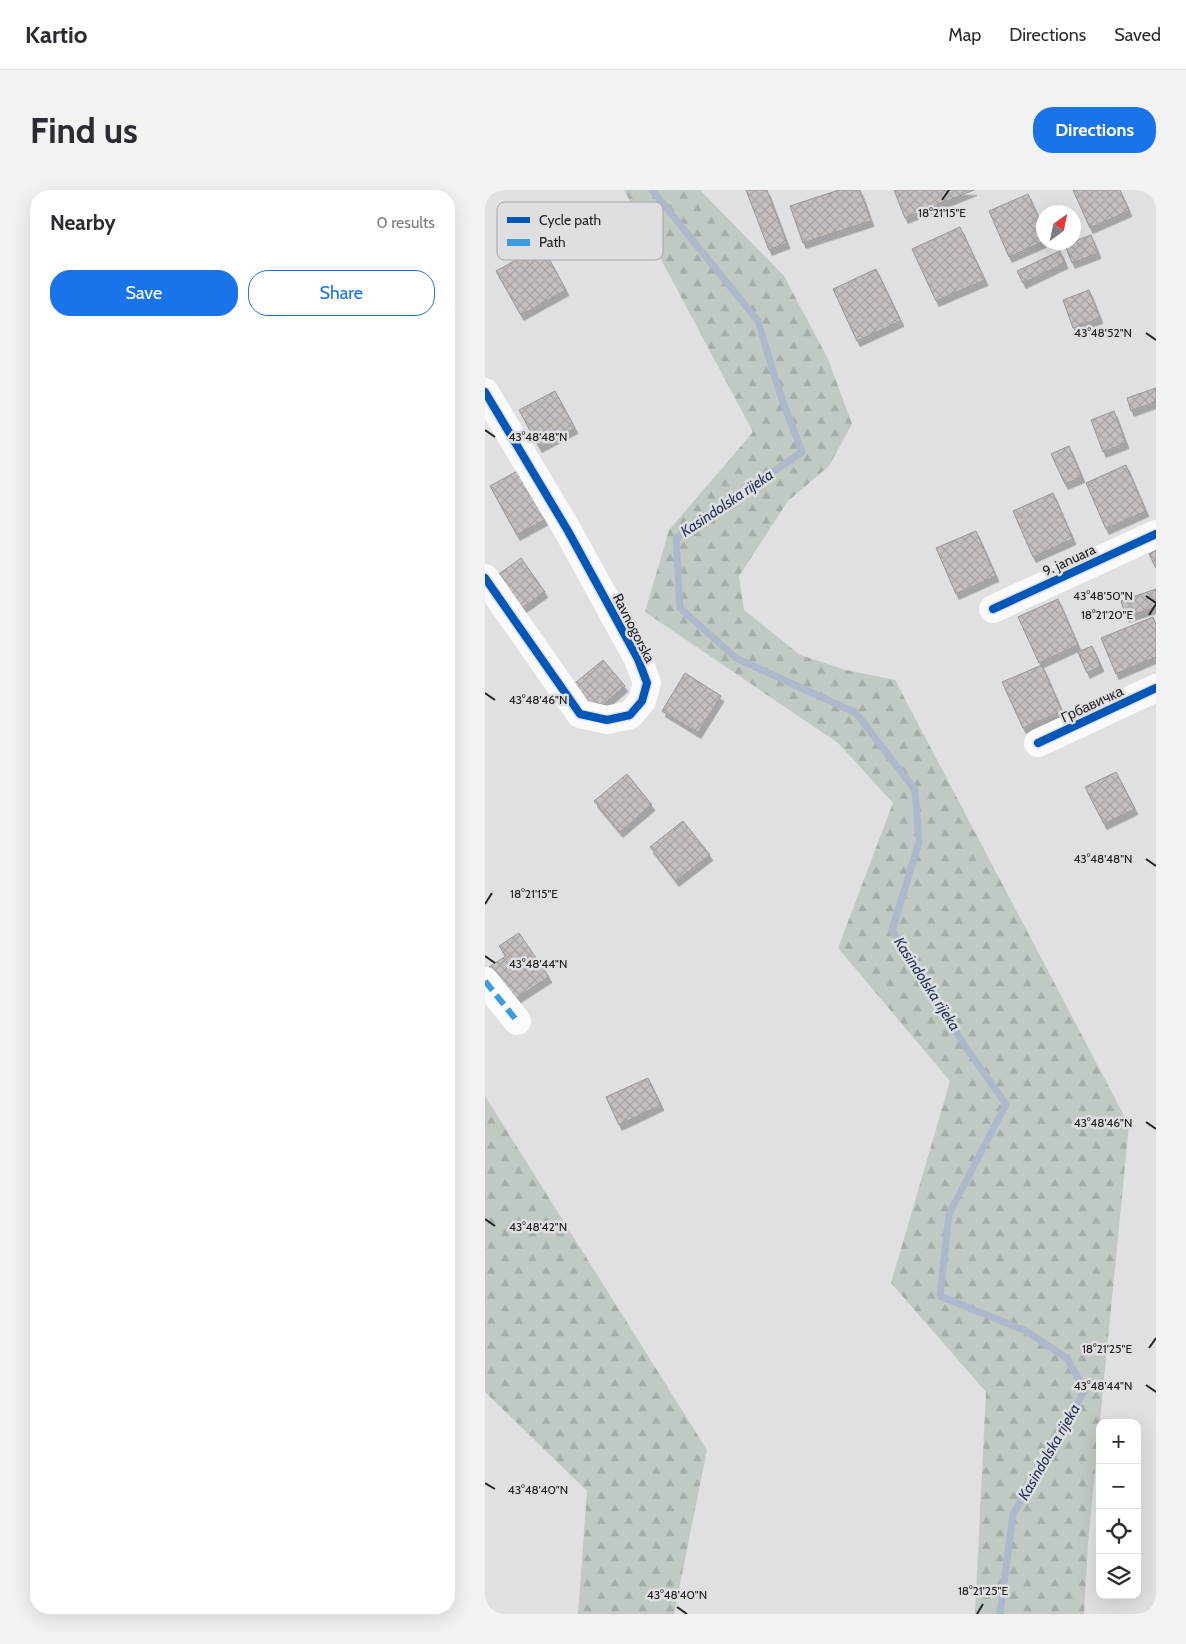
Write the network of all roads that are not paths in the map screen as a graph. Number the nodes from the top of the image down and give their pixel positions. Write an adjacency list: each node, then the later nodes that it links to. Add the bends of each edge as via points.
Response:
1 (485, 392): 3 (street, Ravnogorska, via 568,531 638,660 647,683 642,701 630,715 607,720 580,714)
2 (1156, 534): 4 (street, 9. januara)
3 (485, 578)
4 (993, 609)
5 (1156, 688): 6 (street, Грбавичка)
6 (1038, 743)
7 (485, 981): 8 (street)
8 (517, 1021)

